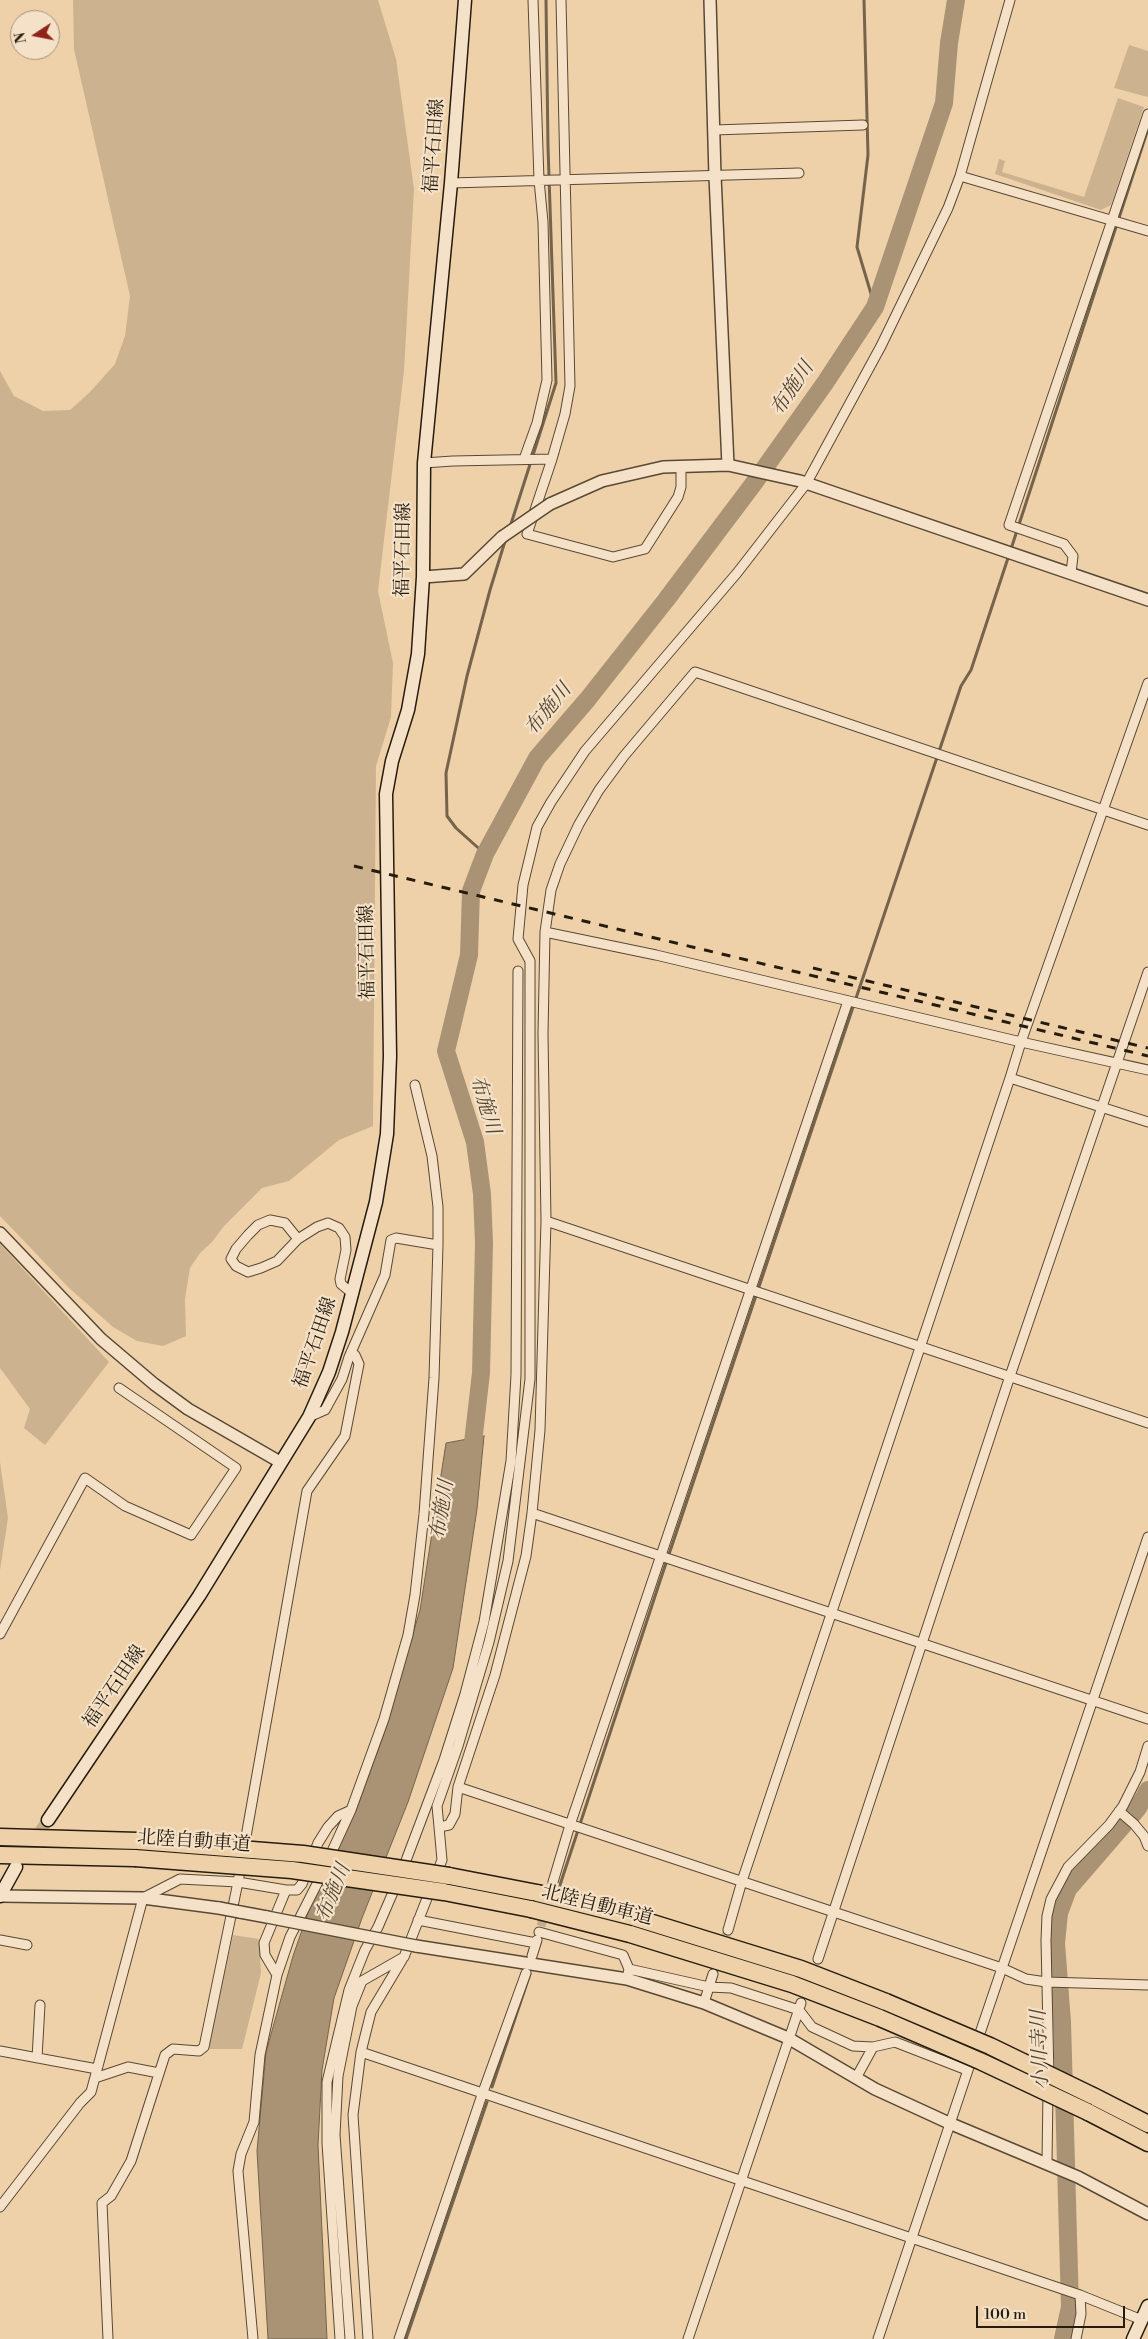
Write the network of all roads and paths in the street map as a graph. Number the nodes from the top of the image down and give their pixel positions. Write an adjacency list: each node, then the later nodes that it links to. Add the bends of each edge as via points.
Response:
1 (465, 0): 14 (main road, 福平石田線)
2 (534, 0): 12 (street)
3 (560, 0): 13 (street)
4 (710, 0): 8 (street)
5 (1010, 0): 11 (street)
6 (1148, 114): 15 (street)
7 (863, 125): 8 (street)
8 (714, 130): 10 (street)
9 (799, 174): 10 (street)
10 (714, 176): 13 (street); 20 (street)
11 (960, 176): 15 (street); 22 (street, via 948,208 881,346)
12 (539, 180): 13 (street); 14 (street); 17 (street, via 547,380)
13 (566, 180): 18 (street, via 570,386)
14 (451, 183): 19 (main road, 福平石田線)
15 (1113, 219): 16 (street); 23 (street, via 1009,525 1064,544 1073,556)
16 (1148, 231)
17 (524, 459): 18 (street); 19 (street)
18 (552, 459): 21 (street, via 527,534 613,557 645,549 678,497)
19 (424, 464): 24 (main road, 福平石田線)
20 (728, 465): 21 (street); 22 (street)
21 (681, 466): 24 (street, bridge, via 602,481 550,504 502,537 464,574)
22 (803, 482): 23 (street); 67 (street, via 737,573 585,751 537,827 523,885 518,939 530,961 530,1379 508,1561 489,1642 437,1806)
23 (1071, 573): 25 (street)
24 (423, 577): 45 (main road, 福平石田線, via 418,654 408,710 392,761 386,794 390,1056 387,1134 378,1194)
25 (1148, 600)
26 (1148, 683): 27 (street)
27 (1102, 810): 28 (street); 29 (street, via 695,672 624,756 579,824 551,890); 33 (street)
28 (1148, 825)
29 (545, 932): 32 (street); 40 (street)
30 (518, 971): 121 (street, via 516,1374 511,1462 484,1622 465,1694 409,1854 348,1990 327,2082 327,2143)
31 (1148, 972): 34 (street)
32 (848, 1001): 33 (street); 44 (street)
33 (1021, 1042): 34 (street); 36 (street)
34 (1118, 1062): 35 (street); 38 (street)
35 (1148, 1070)
36 (1010, 1078): 38 (street); 46 (street)
37 (414, 1086): 43 (street, via 432,1156 438,1207)
38 (1103, 1106): 39 (street); 48 (street)
39 (1148, 1122)
40 (546, 1221): 44 (street); 53 (street, via 540,1430)
41 (0, 1233): 52 (street, via 101,1339 154,1384 188,1409)
42 (298, 1239): 42 (street, via 277,1261 248,1272 236,1266 231,1259 248,1235 270,1220 285,1222); 45 (street, via 328,1224 339,1228 346,1237 341,1284)
43 (438, 1245): 47 (street, via 392,1240 385,1275); 63 (street, via 434,1378 415,1595 408,1635 384,1719)
44 (750, 1289): 46 (street); 55 (street)
45 (353, 1294): 50 (main road, 福平石田線, via 329,1372)
46 (921, 1346): 48 (street); 56 (street)
47 (349, 1357): 50 (street, via 342,1379 325,1410); 73 (street, via 355,1355 359,1364 345,1436 307,1490)
48 (1010, 1376): 51 (street); 58 (street)
49 (119, 1388): 57 (street, via 236,1468 192,1535 125,1506 85,1478)
50 (308, 1417): 52 (main road, 福平石田線)
51 (1148, 1423)
52 (280, 1462): 65 (main road, 福平石田線, via 199,1596)
53 (532, 1513): 55 (street); 62 (street, via 526,1556 495,1675)
54 (1148, 1537): 59 (street)
55 (662, 1555): 56 (street); 66 (street)
56 (831, 1612): 58 (street); 72 (street)
57 (0, 1634)
58 (922, 1643): 59 (street); 78 (street)
59 (1093, 1700): 60 (street); 87 (street)
60 (1148, 1719)
61 (1148, 1746): 64 (street, via 1140,1772)
62 (458, 1787): 66 (street); 67 (street, via 455,1814 449,1825)
63 (351, 1810): 75 (street, via 338,1816 328,1827 302,1884 297,1890); 91 (street, via 290,1936)
64 (1119, 1812): 69 (street, via 1134,1824); 92 (street, via 1068,1868 1051,1900 1047,1916)
65 (48, 1820)
66 (570, 1825): 72 (street); 74 (street)
67 (439, 1827): 79 (street, via 442,1860)
68 (0, 1838): 109 (highway, 北陸自動車道, bridge, via 138,1841 303,1854 537,1892 633,1917 801,1969 990,2046)
69 (1148, 1846)
70 (0, 1855): 110 (highway, 北陸自動車道, bridge, via 135,1858 292,1870 444,1892 531,1909 630,1934 792,1984 980,2061)
71 (16, 1867): 76 (main road)
72 (742, 1881): 78 (street); 80 (street)
73 (238, 1882): 75 (street); 77 (street, via 180,1878); 104 (street, via 204,2047 200,2051 173,2049 165,2056)
74 (553, 1882)
75 (286, 1890): 91 (street, via 264,1943 268,1962)
76 (0, 1896): 77 (street)
77 (143, 1898): 89 (street, bridge, via 219,1908 416,1946); 105 (street)
78 (832, 1912): 86 (street); 87 (street)
79 (418, 1920): 82 (street); 85 (street)
80 (728, 1930)
81 (0, 1940): 83 (street)
82 (536, 1943): 84 (street); 89 (street, via 540,1929 623,1955)
83 (27, 1945)
84 (532, 1956)
85 (404, 1957): 101 (street, via 371,2012); 122 (street, via 362,1981 352,2006 338,2076 336,2135)
86 (818, 1959)
87 (1002, 1968): 92 (street); 103 (street)
88 (526, 1973): 107 (street)
89 (628, 1974): 94 (street); 95 (street)
90 (713, 1974): 94 (street)
91 (277, 1975): 120 (street, via 260,2055 254,2122 238,2171)
92 (1046, 1982): 93 (street); 111 (street, via 1049,2062)
93 (1148, 1985)
94 (709, 1987): 95 (street); 97 (street, via 731,1988)
95 (704, 2003): 98 (street)
96 (40, 2005): 102 (street)
97 (800, 2006): 98 (street); 99 (street, via 812,2027 853,2046)
98 (788, 2038): 106 (street); 112 (street)
99 (873, 2047): 103 (street, via 895,2042); 106 (street)
100 (0, 2051): 102 (street)
101 (361, 2052): 107 (street); 123 (street, via 353,2116)
102 (37, 2058): 105 (street)
103 (967, 2070): 108 (street)
104 (159, 2073): 105 (street, via 128,2067); 119 (street, via 131,2162 111,2196 102,2203)
105 (96, 2074): 113 (street, via 91,2092)
106 (856, 2078): 108 (street)
107 (483, 2092): 112 (street); 124 (street)
108 (949, 2123): 111 (street); 115 (street)
109 (1148, 2124)
110 (1148, 2143)
111 (1047, 2163): 114 (street)
112 (742, 2180): 115 (street); 125 (street)
113 (0, 2207)
114 (1148, 2214)
115 (911, 2238): 116 (street); 126 (street)
116 (1080, 2295): 118 (street); 127 (street, via 1081,2314)
117 (1148, 2306): 118 (main road)
118 (1142, 2320): 128 (main road)
119 (108, 2339)
120 (253, 2339)
121 (340, 2339)
122 (350, 2339)
123 (368, 2339)
124 (399, 2339)
125 (688, 2339)
126 (878, 2339)
127 (1076, 2339)
128 (1133, 2339)

